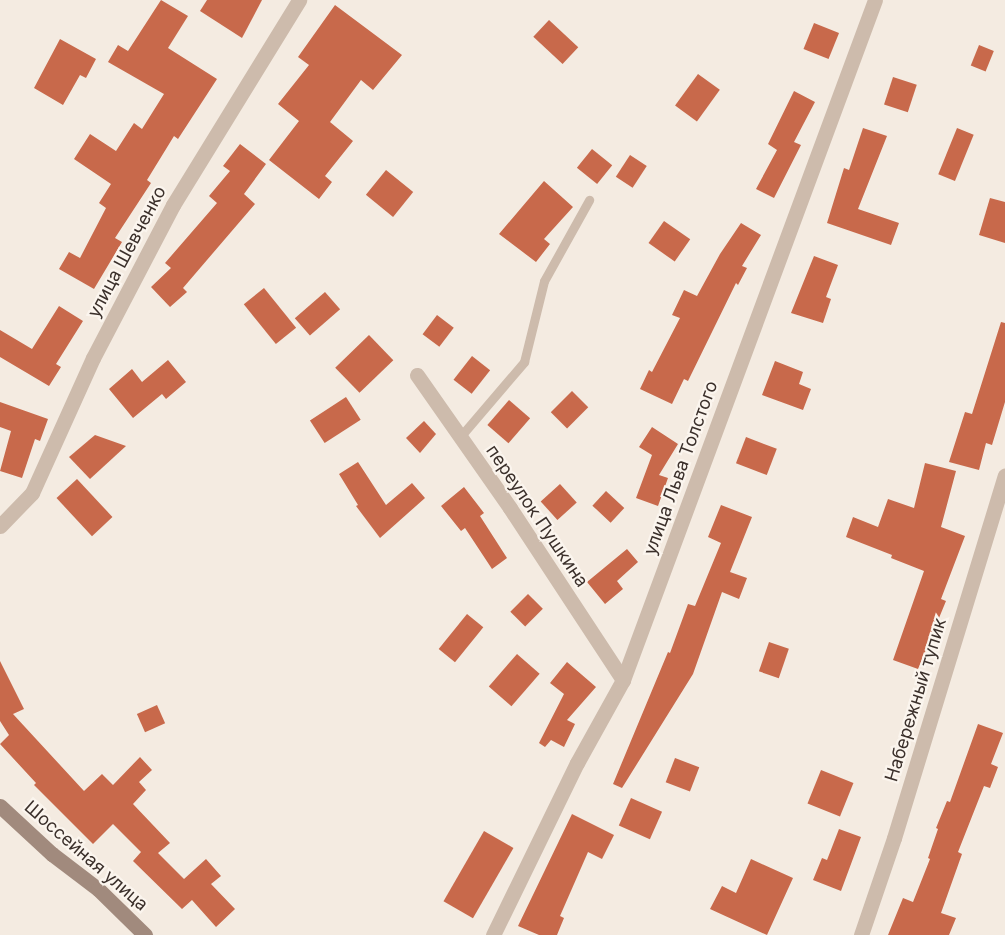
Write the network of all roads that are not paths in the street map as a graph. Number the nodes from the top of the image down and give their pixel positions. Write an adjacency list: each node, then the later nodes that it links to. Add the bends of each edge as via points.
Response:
1 (298, 0): 7 (street, улица Шевченко, via 172,205 93,358 32,493)
2 (875, 0): 8 (street, улица Льва Толстого)
3 (589, 200): 5 (lane, via 544,281 524,362)
4 (417, 375): 5 (street, переулок Пушкина)
5 (460, 437): 8 (street, переулок Пушкина)
6 (1005, 476): 12 (street, Набережный тупик)
7 (0, 526)
8 (623, 680): 11 (street, улица Льва Толстого, via 577,763)
9 (0, 806): 10 (main road, Шоссейная улица)
10 (145, 935)
11 (493, 935)
12 (861, 935)

